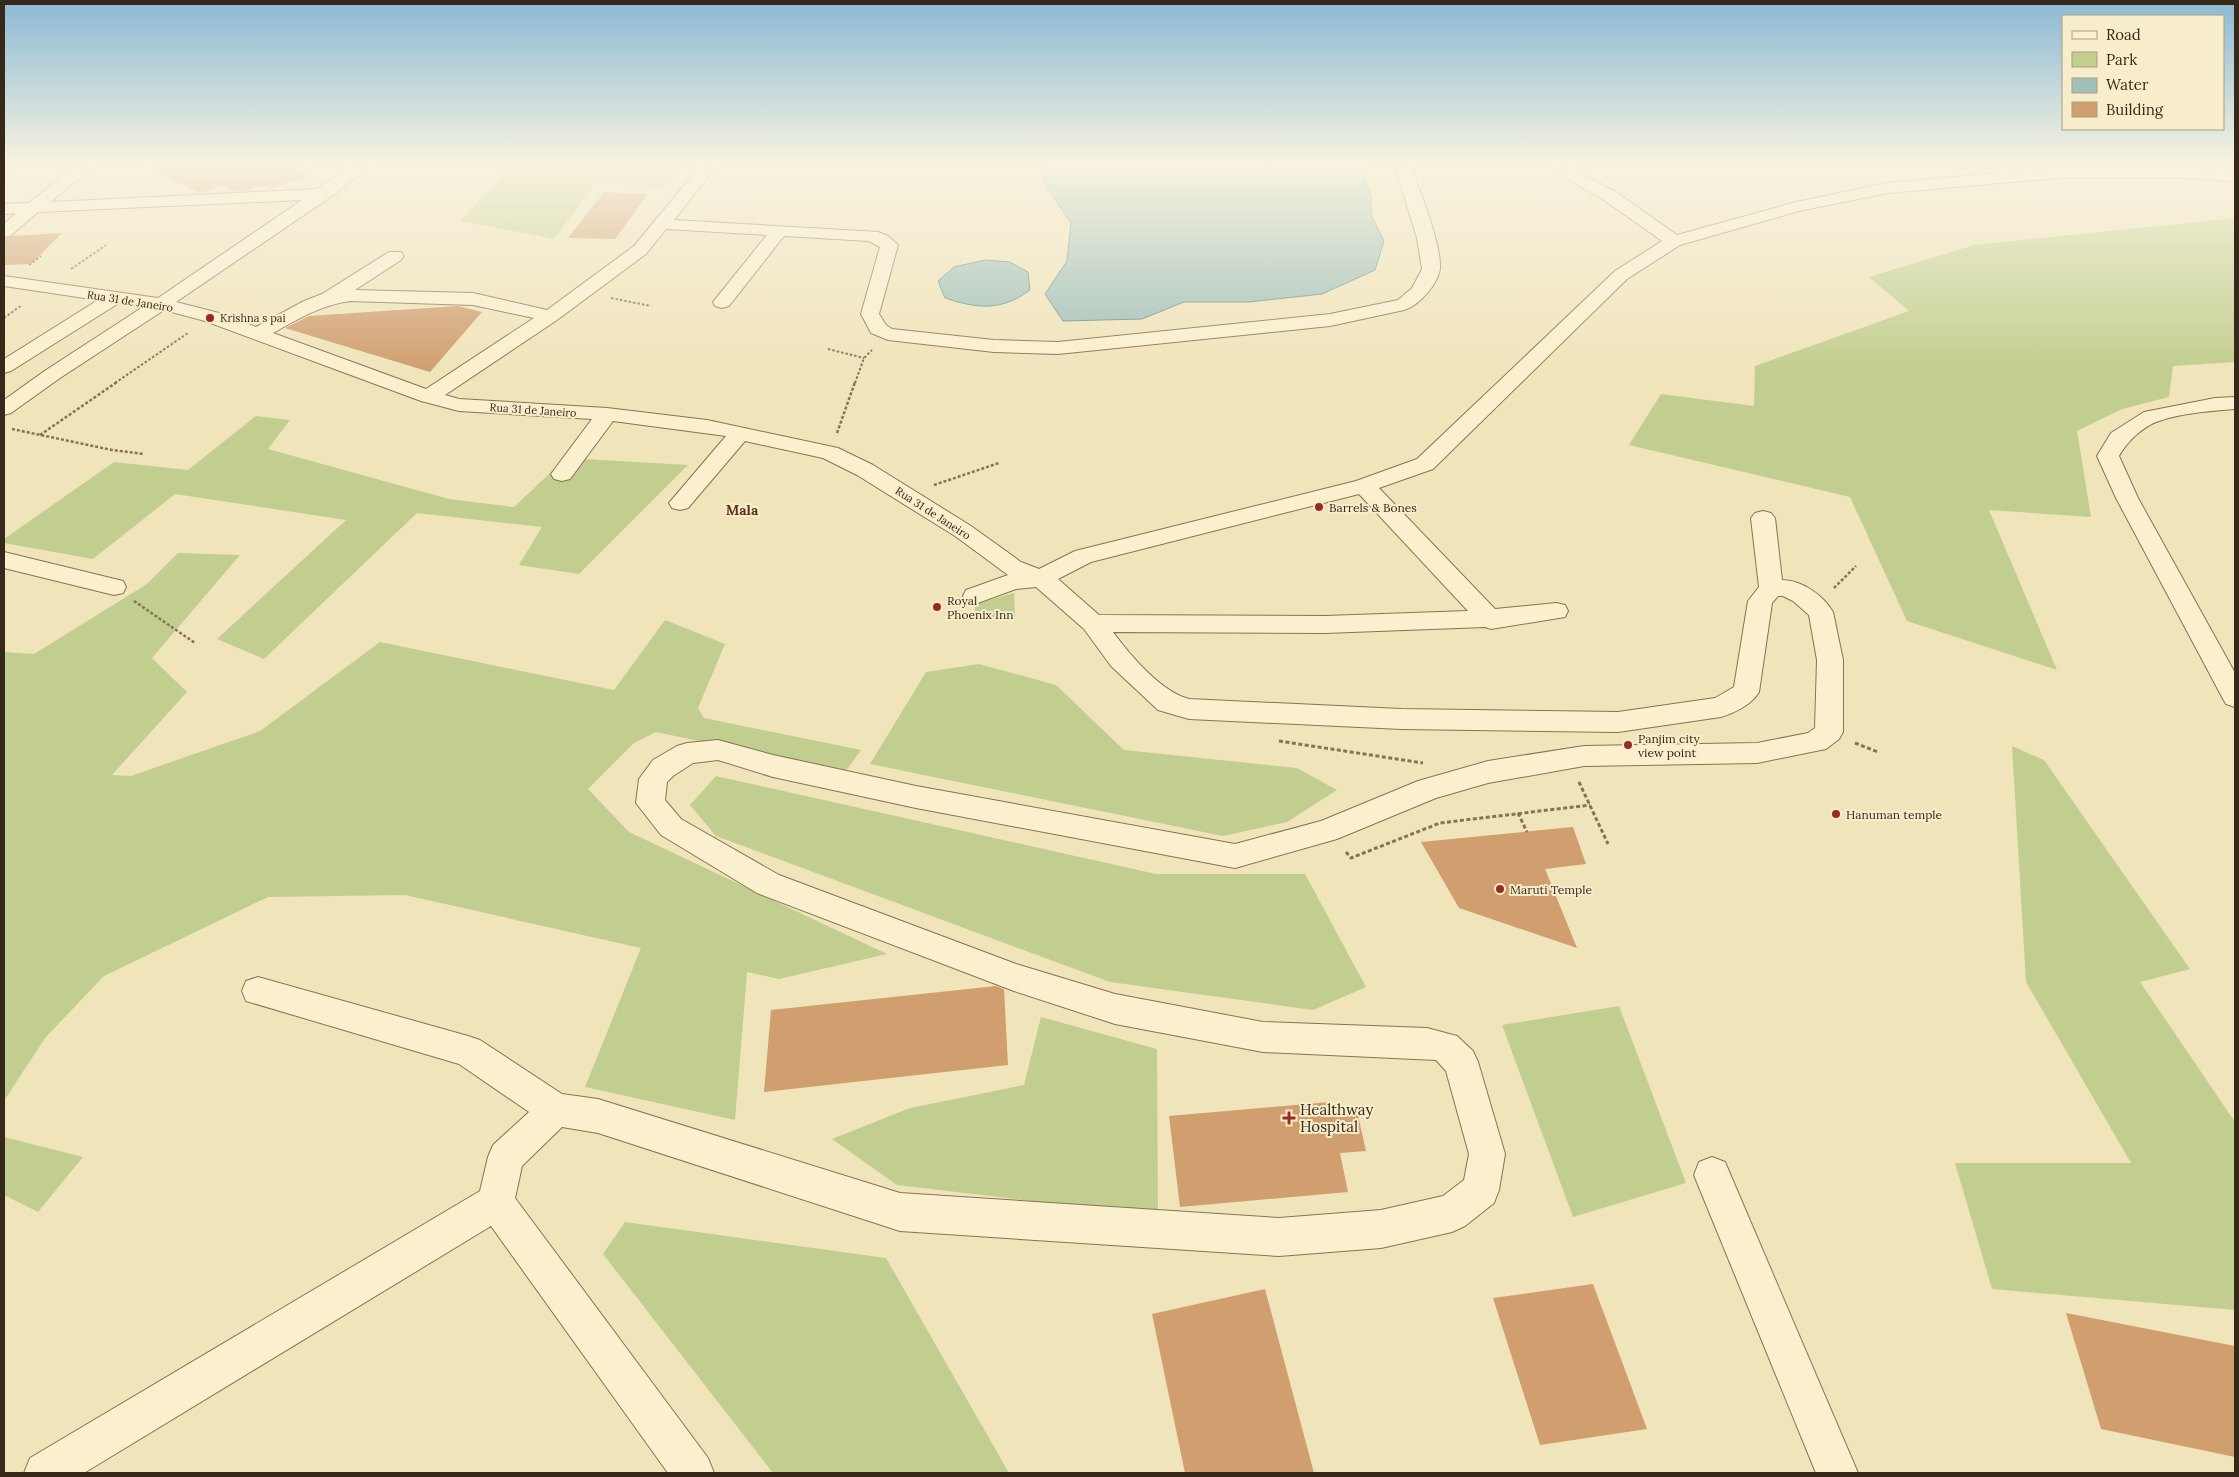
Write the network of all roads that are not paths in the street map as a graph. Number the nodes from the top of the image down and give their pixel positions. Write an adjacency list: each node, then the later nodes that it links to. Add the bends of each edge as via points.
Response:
1 (266, 233): 14 (street)
2 (654, 233): 15 (street, via 640,250)
3 (777, 233): 13 (street)
4 (815, 233): 5 (street, via 872,236 889,245 870,314 878,329 888,334 994,346 1058,348 1330,320 1404,304 1420,292 1431,269)
5 (1424, 233)
6 (1661, 233): 8 (street)
7 (1706, 233): 8 (street)
8 (1674, 242): 26 (street, via 1620,275 1426,464)
9 (395, 256): 12 (street)
10 (4, 281): 11 (street, Rua 31 de Janeiro)
11 (115, 298): 14 (street, Rua 31 de Janeiro); 17 (street)
12 (329, 298): 15 (street, via 350,295 473,300); 16 (street)
13 (722, 302)
14 (161, 304): 16 (street, Rua 31 de Janeiro, via 212,317); 19 (street)
15 (550, 316): 20 (street)
16 (256, 334): 20 (street, Rua 31 de Janeiro)
17 (4, 367)
18 (4, 372): 19 (street)
19 (53, 374): 22 (street)
20 (428, 396): 23 (street, Rua 31 de Janeiro, via 459,405)
21 (2235, 403): 37 (street, via 2151,416 2119,438 2108,456 2127,498)
22 (4, 409)
23 (606, 414): 24 (street, Rua 31 de Janeiro); 25 (street)
24 (741, 432): 27 (street); 30 (street, Rua 31 de Janeiro, via 830,453 865,470 963,531 1012,568)
25 (562, 474)
26 (1364, 486): 30 (street, via 1083,556); 35 (street)
27 (680, 503)
28 (1763, 518): 32 (street)
29 (4, 560): 31 (street)
30 (1041, 578): 33 (street, via 1012,582); 36 (street)
31 (114, 587)
32 (1771, 588): 36 (street, via 1760,601 1746,692 1721,707 1618,722 1401,719 1189,709 1167,703 1160,697 1120,660); 39 (street, via 1787,588 1802,595 1821,612 1830,660 1829,732 1816,742 1757,753 1584,756 1488,772 1428,789 1327,831 1236,856 916,797 773,766 718,750 688,753 663,768 653,779 650,803 671,827 768,884 1014,977 1115,1009 1263,1037 1428,1043 1445,1047 1461,1062 1487,1154 1481,1190 1452,1213 1380,1229 1279,1237 900,1212 598,1116)
33 (975, 596)
34 (1556, 611): 35 (street)
35 (1491, 620): 36 (street)
36 (1093, 623)
37 (2235, 697)
38 (258, 991): 39 (street, via 468,1050)
39 (556, 1110): 41 (street, via 506,1157)
40 (1712, 1175): 44 (street)
41 (496, 1202): 42 (street); 43 (street)
42 (45, 1473)
43 (692, 1473)
44 (1837, 1473)

